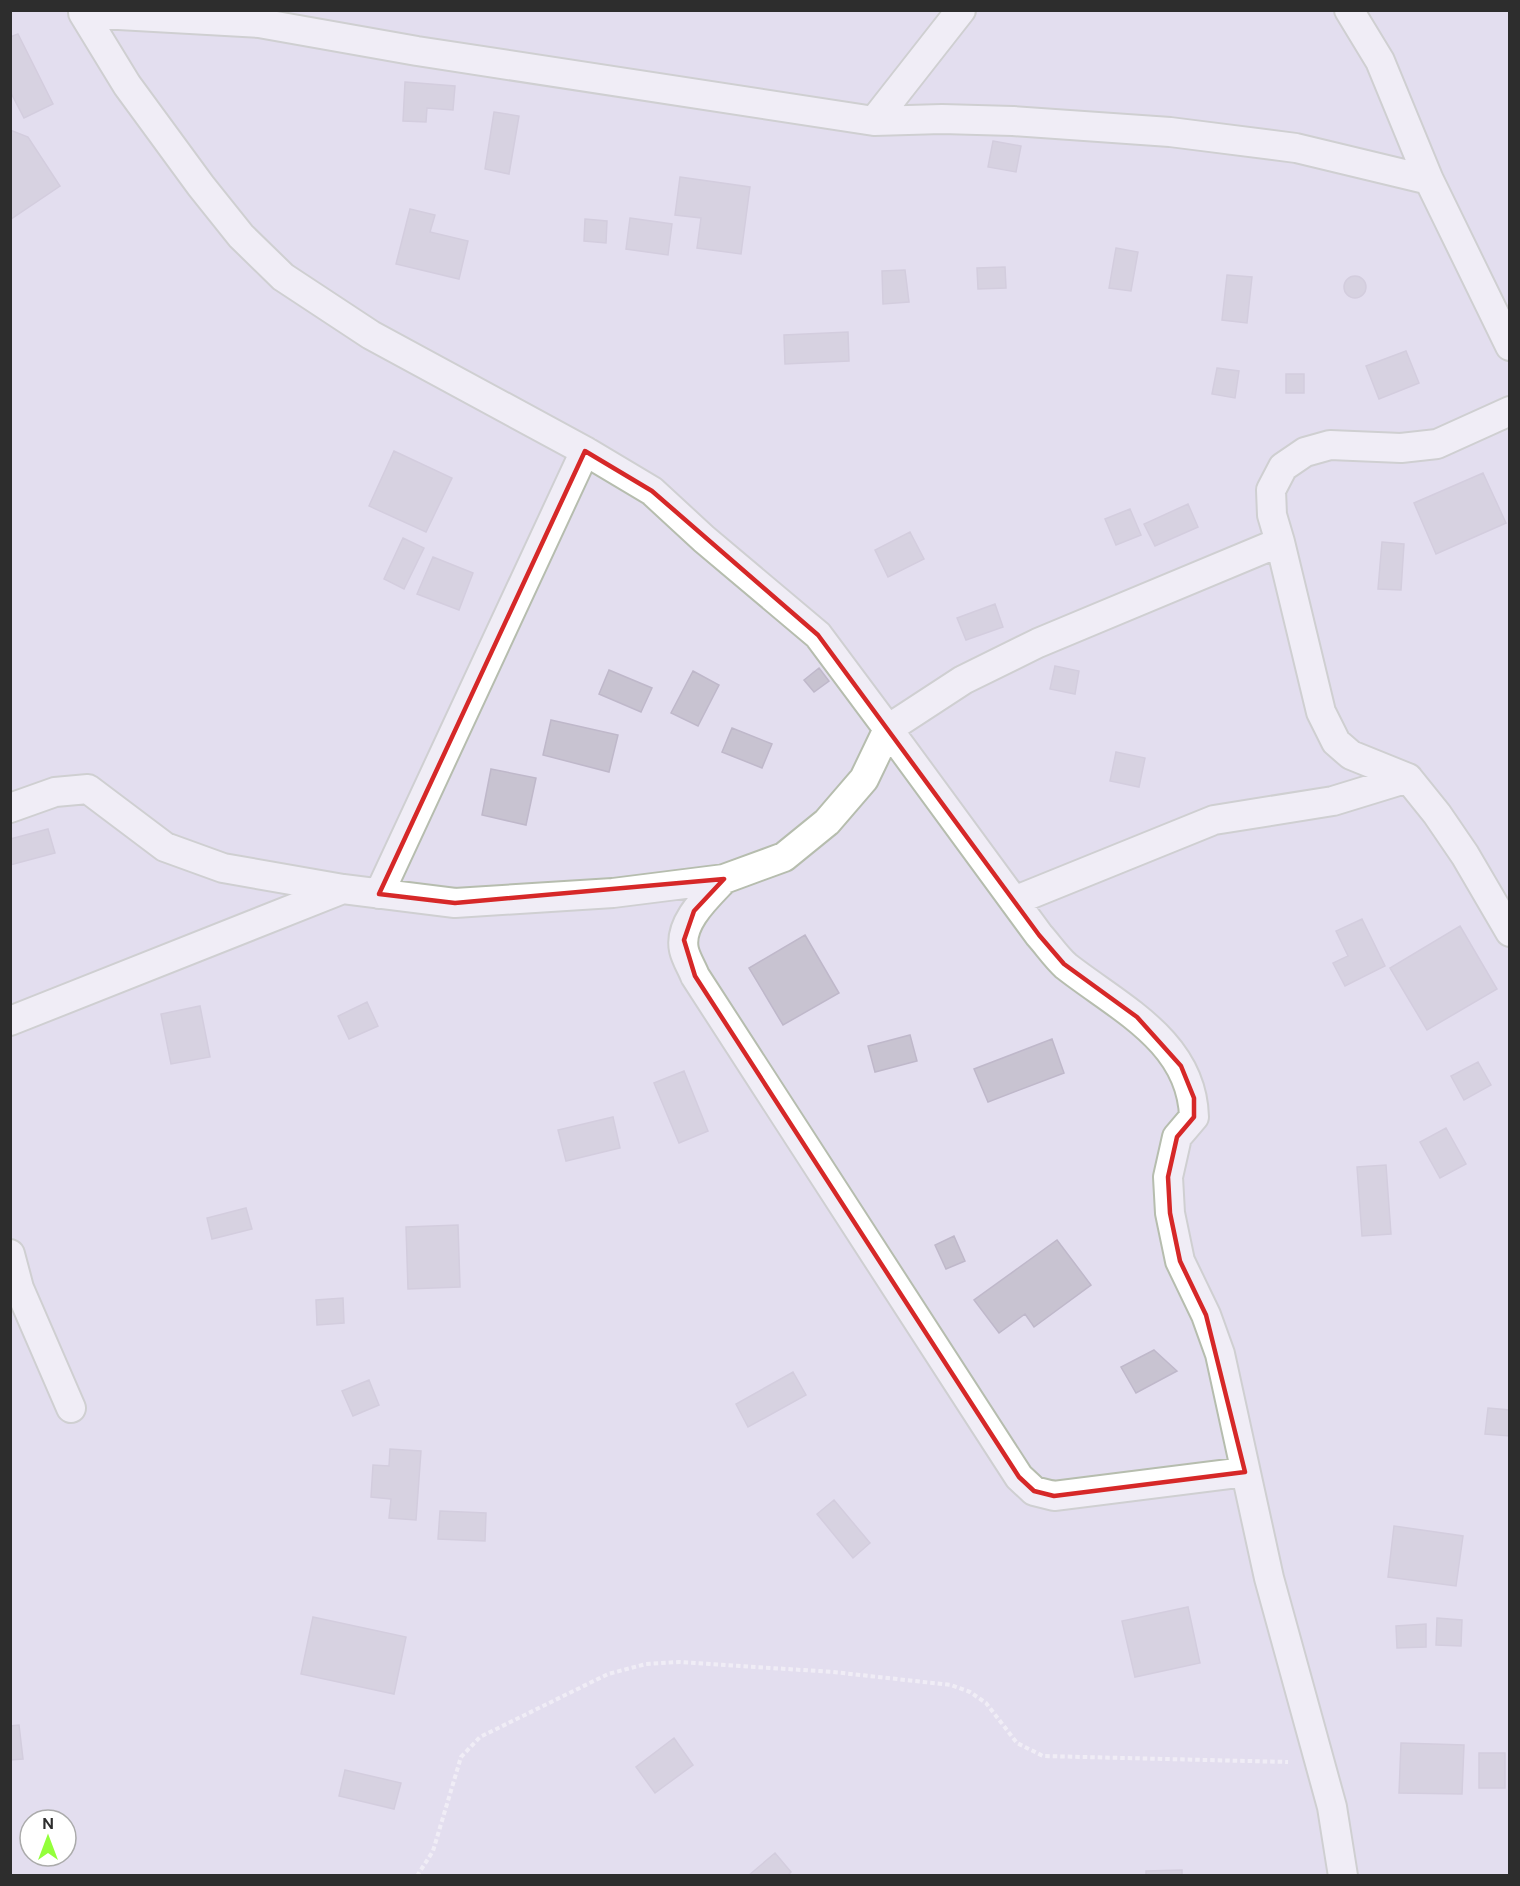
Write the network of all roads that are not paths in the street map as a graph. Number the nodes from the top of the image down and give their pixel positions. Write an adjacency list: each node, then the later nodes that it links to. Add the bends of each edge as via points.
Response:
1 (961, 10): 5 (street)
2 (1349, 10): 6 (street, via 1380,61)
3 (80, 12): 4 (street); 9 (street, via 127,85 201,186 241,236 283,277 371,335)
4 (248, 17): 5 (street, via 417,51)
5 (873, 121): 6 (street, via 942,118 1170,132 1296,148)
6 (1429, 180): 7 (street)
7 (1509, 346)
8 (1509, 411): 10 (street, via 1437,444 1401,448 1330,445 1305,452 1283,467 1271,490 1272,515)
9 (585, 451): 11 (street, via 652,491 818,635); 16 (street)
10 (1280, 542): 11 (street, via 1038,644 963,680); 12 (street, via 1321,712 1336,742 1351,755)
11 (888, 729): 14 (street, via 864,779 827,822 784,857); 17 (street)
12 (1408, 778): 17 (street, via 1333,801 1214,820); 18 (street, via 1465,855)
13 (10, 808): 15 (street, via 55,792 88,789 165,847 223,868)
14 (724, 879): 16 (street, via 614,892 455,903); 22 (street, via 694,911 684,940 684,951 695,976 1019,1477 1034,1491 1054,1496)
15 (343, 889): 16 (street); 19 (street)
16 (379, 894)
17 (1014, 901): 22 (street, via 1064,964 1137,1017 1165,1044 1181,1066 1194,1098 1194,1117 1177,1137 1168,1177 1170,1213 1180,1261 1220,1354)
18 (1509, 932)
19 (10, 1021)
20 (10, 1254): 21 (street, via 20,1288)
21 (71, 1408)
22 (1245, 1472): 23 (street, via 1269,1578 1332,1807)
23 (1343, 1875)

